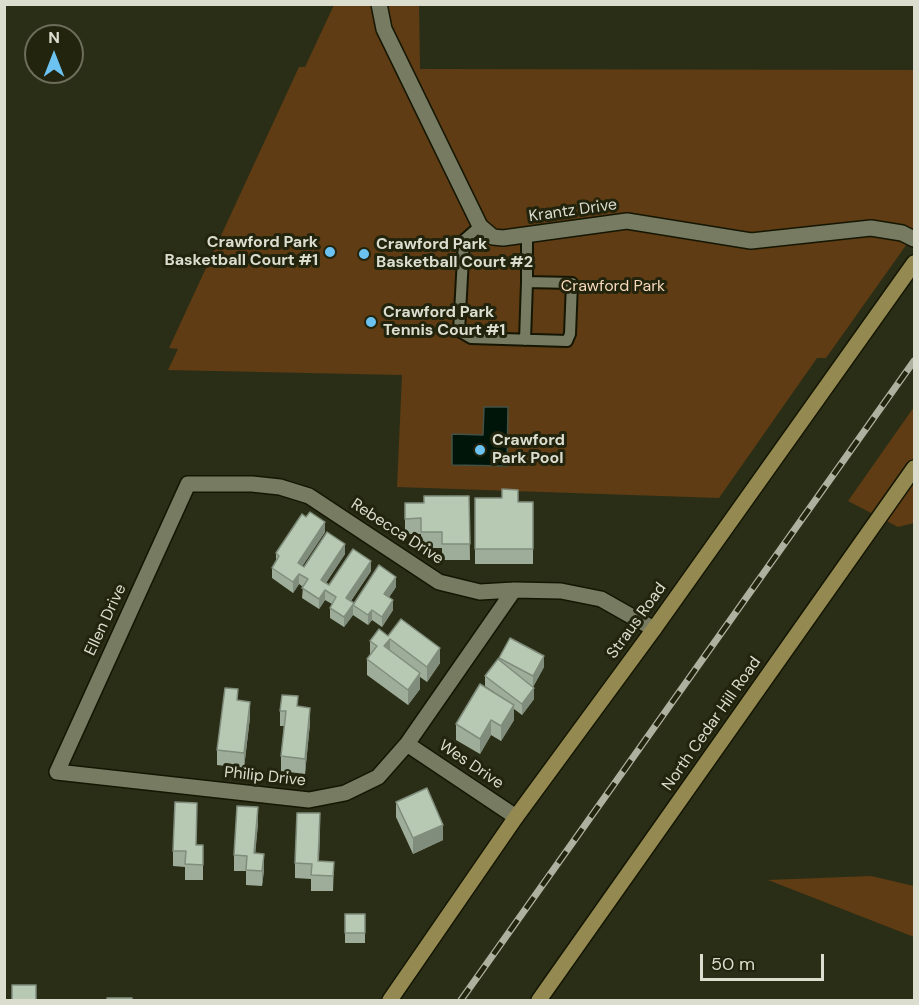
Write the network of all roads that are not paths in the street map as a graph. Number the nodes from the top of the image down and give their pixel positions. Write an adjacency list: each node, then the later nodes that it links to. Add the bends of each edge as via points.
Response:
1 (379, 4): 2 (street, via 384,29)
2 (480, 226): 3 (street, Krantz Drive, via 493,237); 7 (lane, via 464,240 459,331 471,338)
3 (527, 235): 4 (street, Krantz Drive, via 627,221 751,241 871,228); 6 (lane)
4 (915, 239)
5 (915, 263): 11 (street, Straus Road)
6 (527, 282): 7 (lane); 7 (lane, via 572,283 571,324 567,341)
7 (525, 340)
8 (915, 468): 16 (street, North Cedar Hill Road)
9 (188, 483): 10 (street, Rebecca Drive, via 270,486 309,496 439,582 480,592); 13 (street, Ellen Drive)
10 (514, 590): 11 (street, Rebecca Drive, via 561,591 601,599); 12 (street, Philip Drive)
11 (654, 629): 14 (street, Straus Road)
12 (407, 744): 13 (street, Philip Drive, via 378,777 345,794 309,800); 14 (street, Wes Drive)
13 (57, 772)
14 (516, 817): 15 (street, Straus Road)
15 (390, 1000)
16 (540, 1000)

